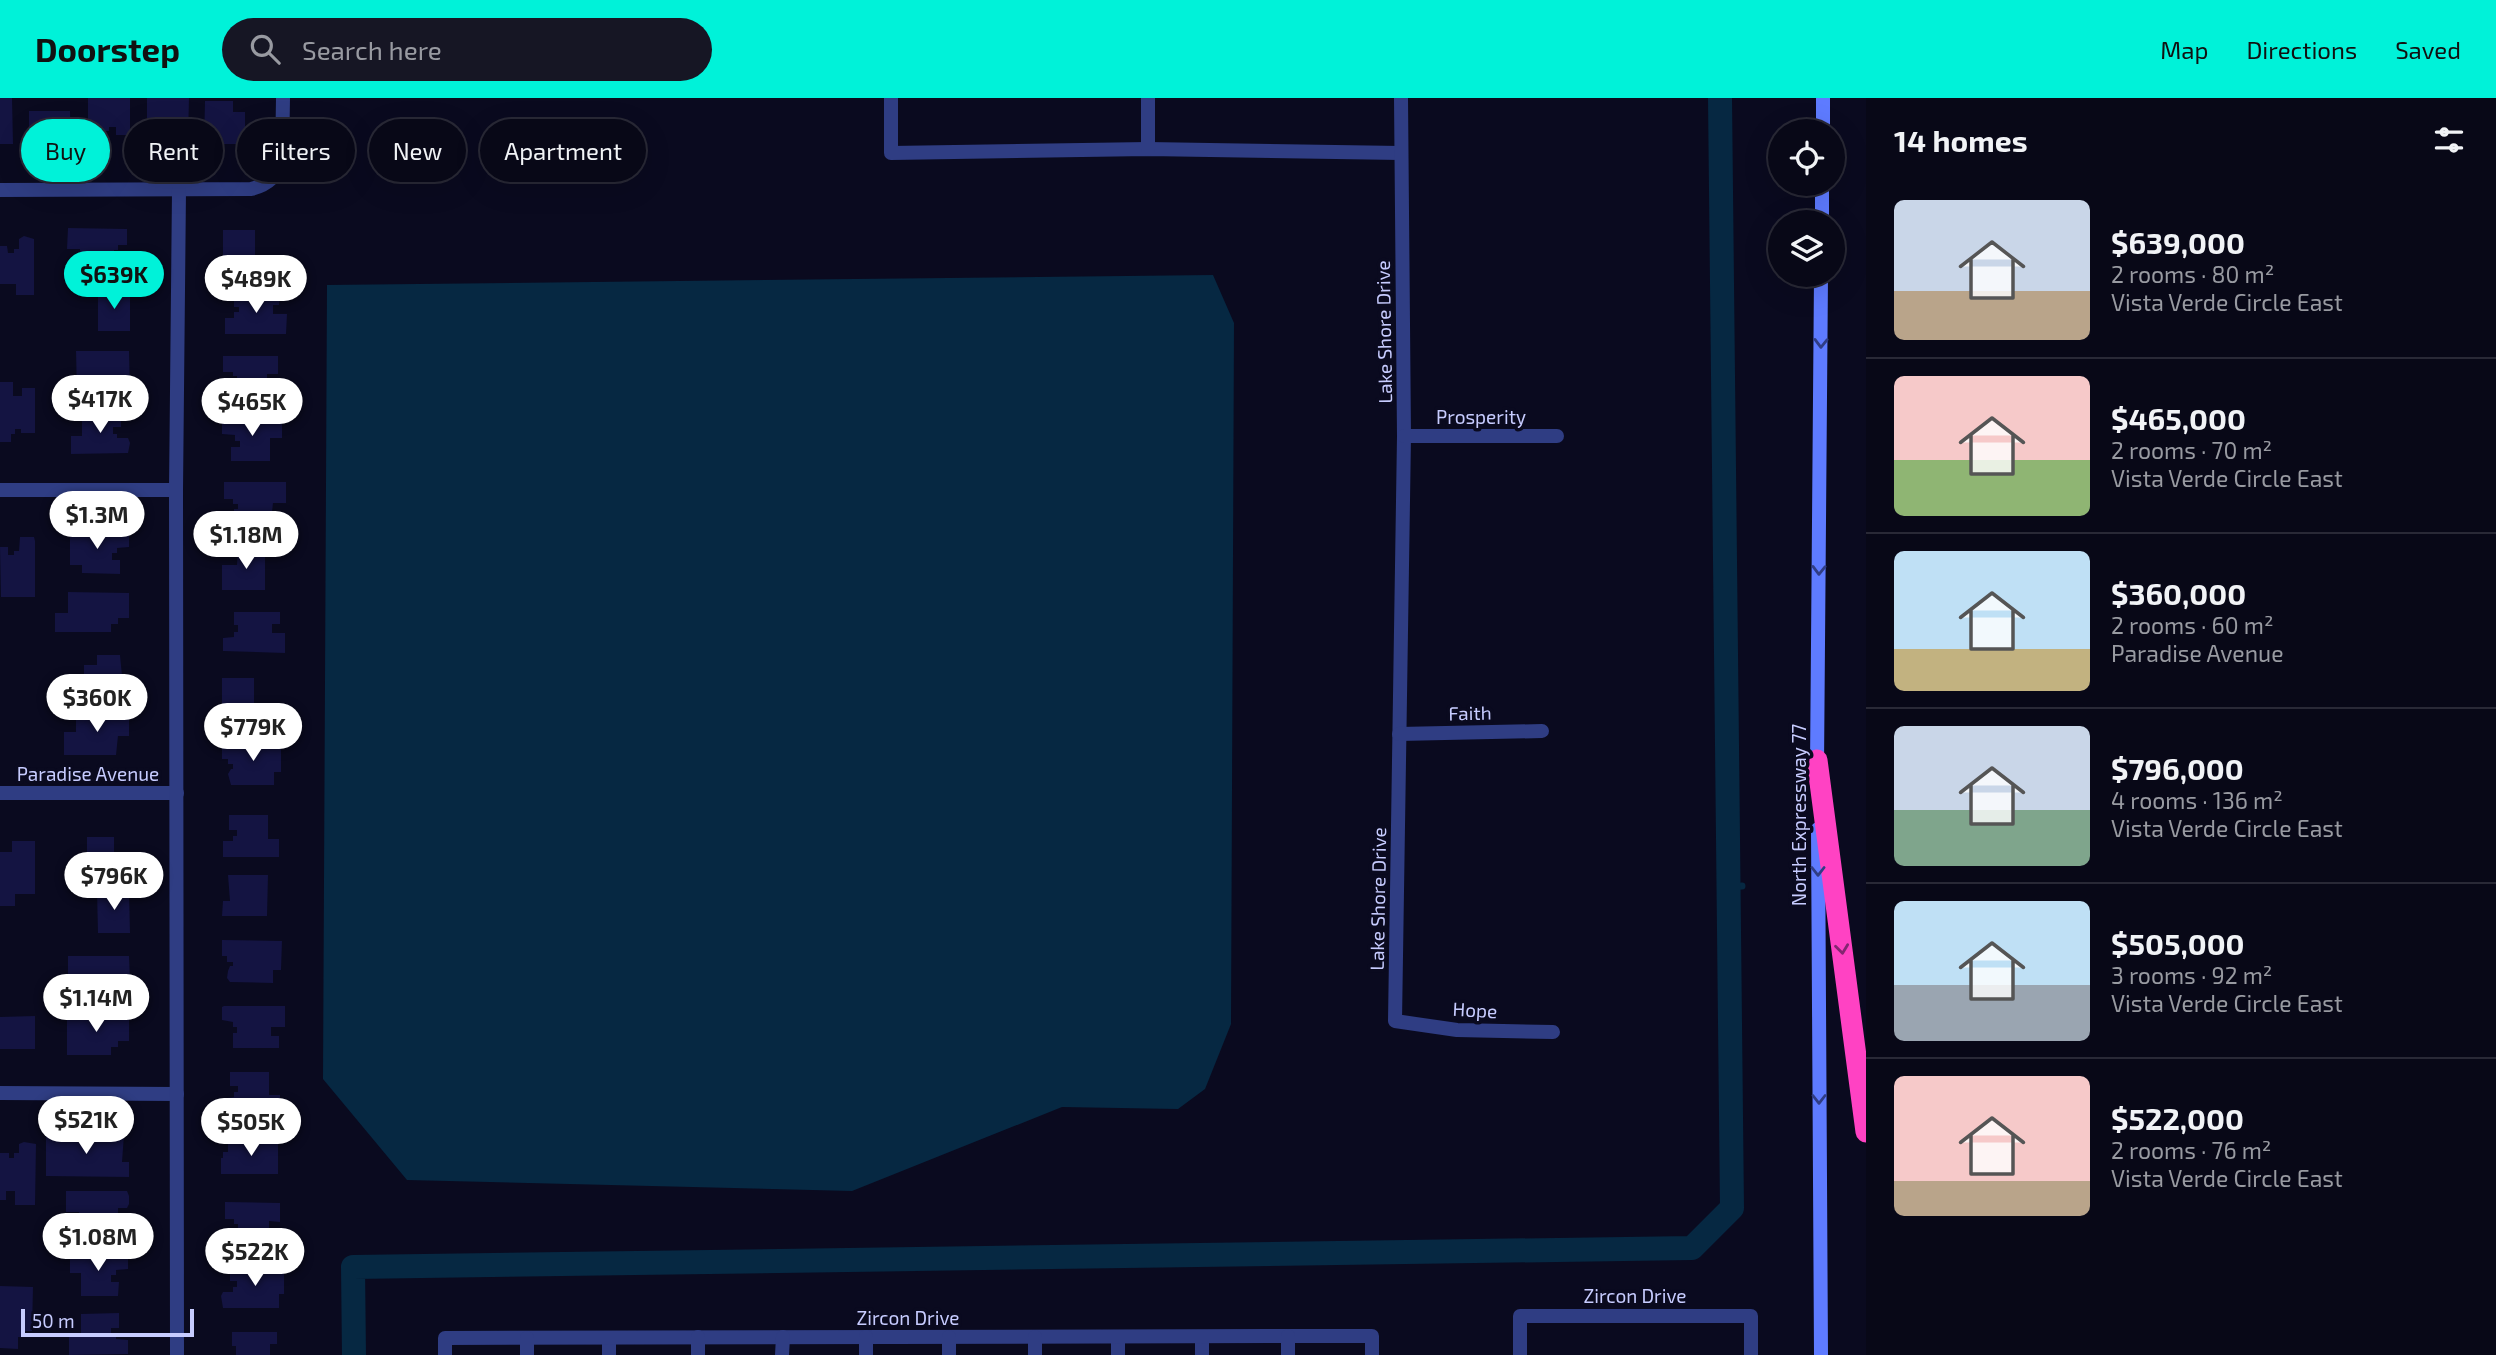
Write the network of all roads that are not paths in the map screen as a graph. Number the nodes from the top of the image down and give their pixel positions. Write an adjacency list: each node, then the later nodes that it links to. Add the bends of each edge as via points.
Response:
1 (283, 98): 10 (street, via 280,170 264,186)
2 (891, 98): 7 (street, via 891,153)
3 (1148, 98): 7 (street)
4 (1401, 98): 8 (street, Lake Shore Drive)
5 (1823, 98): 6 (main road)
6 (1823, 119)
7 (1148, 149): 8 (street)
8 (1401, 153): 12 (street, Lake Shore Drive)
9 (0, 190): 10 (street)
10 (179, 190): 15 (street)
11 (1821, 287): 18 (main road, North Expressway 77, one-way to 18)
12 (1404, 436): 13 (street, Prosperity); 17 (street, Lake Shore Drive)
13 (1557, 436)
14 (0, 491): 15 (street)
15 (176, 491): 20 (street)
16 (1542, 731): 17 (street, Faith)
17 (1399, 734): 21 (street, Lake Shore Drive)
18 (1817, 760): 25 (highway, one-way to 25); 51 (main road, North Expressway 77, one-way to 51)
19 (0, 793): 20 (street, Paradise Avenue)
20 (177, 793): 24 (street)
21 (1395, 1021): 22 (street, Hope, via 1457,1030)
22 (1553, 1032)
23 (0, 1093): 24 (street)
24 (177, 1094): 36 (street)
25 (1866, 1132)
26 (1288, 1336): 31 (street, Zircon Drive); 47 (street); 48 (street, Zircon Drive, via 1372,1336)
27 (866, 1337): 28 (street, Zircon Drive); 35 (street, Zircon Drive); 42 (street)
28 (949, 1337): 29 (street, Zircon Drive); 43 (street)
29 (1035, 1337): 30 (street, Zircon Drive); 44 (street)
30 (1118, 1337): 31 (street, Zircon Drive); 45 (street)
31 (1202, 1337): 46 (street)
32 (527, 1338): 33 (street, Zircon Drive); 37 (street, Zircon Drive, via 445,1338); 38 (street)
33 (609, 1338): 34 (street, Zircon Drive); 39 (street)
34 (698, 1338): 35 (street, Zircon Drive); 40 (street)
35 (782, 1338): 41 (street)
36 (177, 1355)
37 (445, 1355)
38 (527, 1355)
39 (609, 1355)
40 (698, 1355)
41 (782, 1355)
42 (866, 1355)
43 (949, 1355)
44 (1035, 1355)
45 (1118, 1355)
46 (1202, 1355)
47 (1288, 1355)
48 (1372, 1355)
49 (1520, 1355): 50 (street, Zircon Drive, via 1520,1315 1751,1316)
50 (1751, 1355)
51 (1821, 1355)

